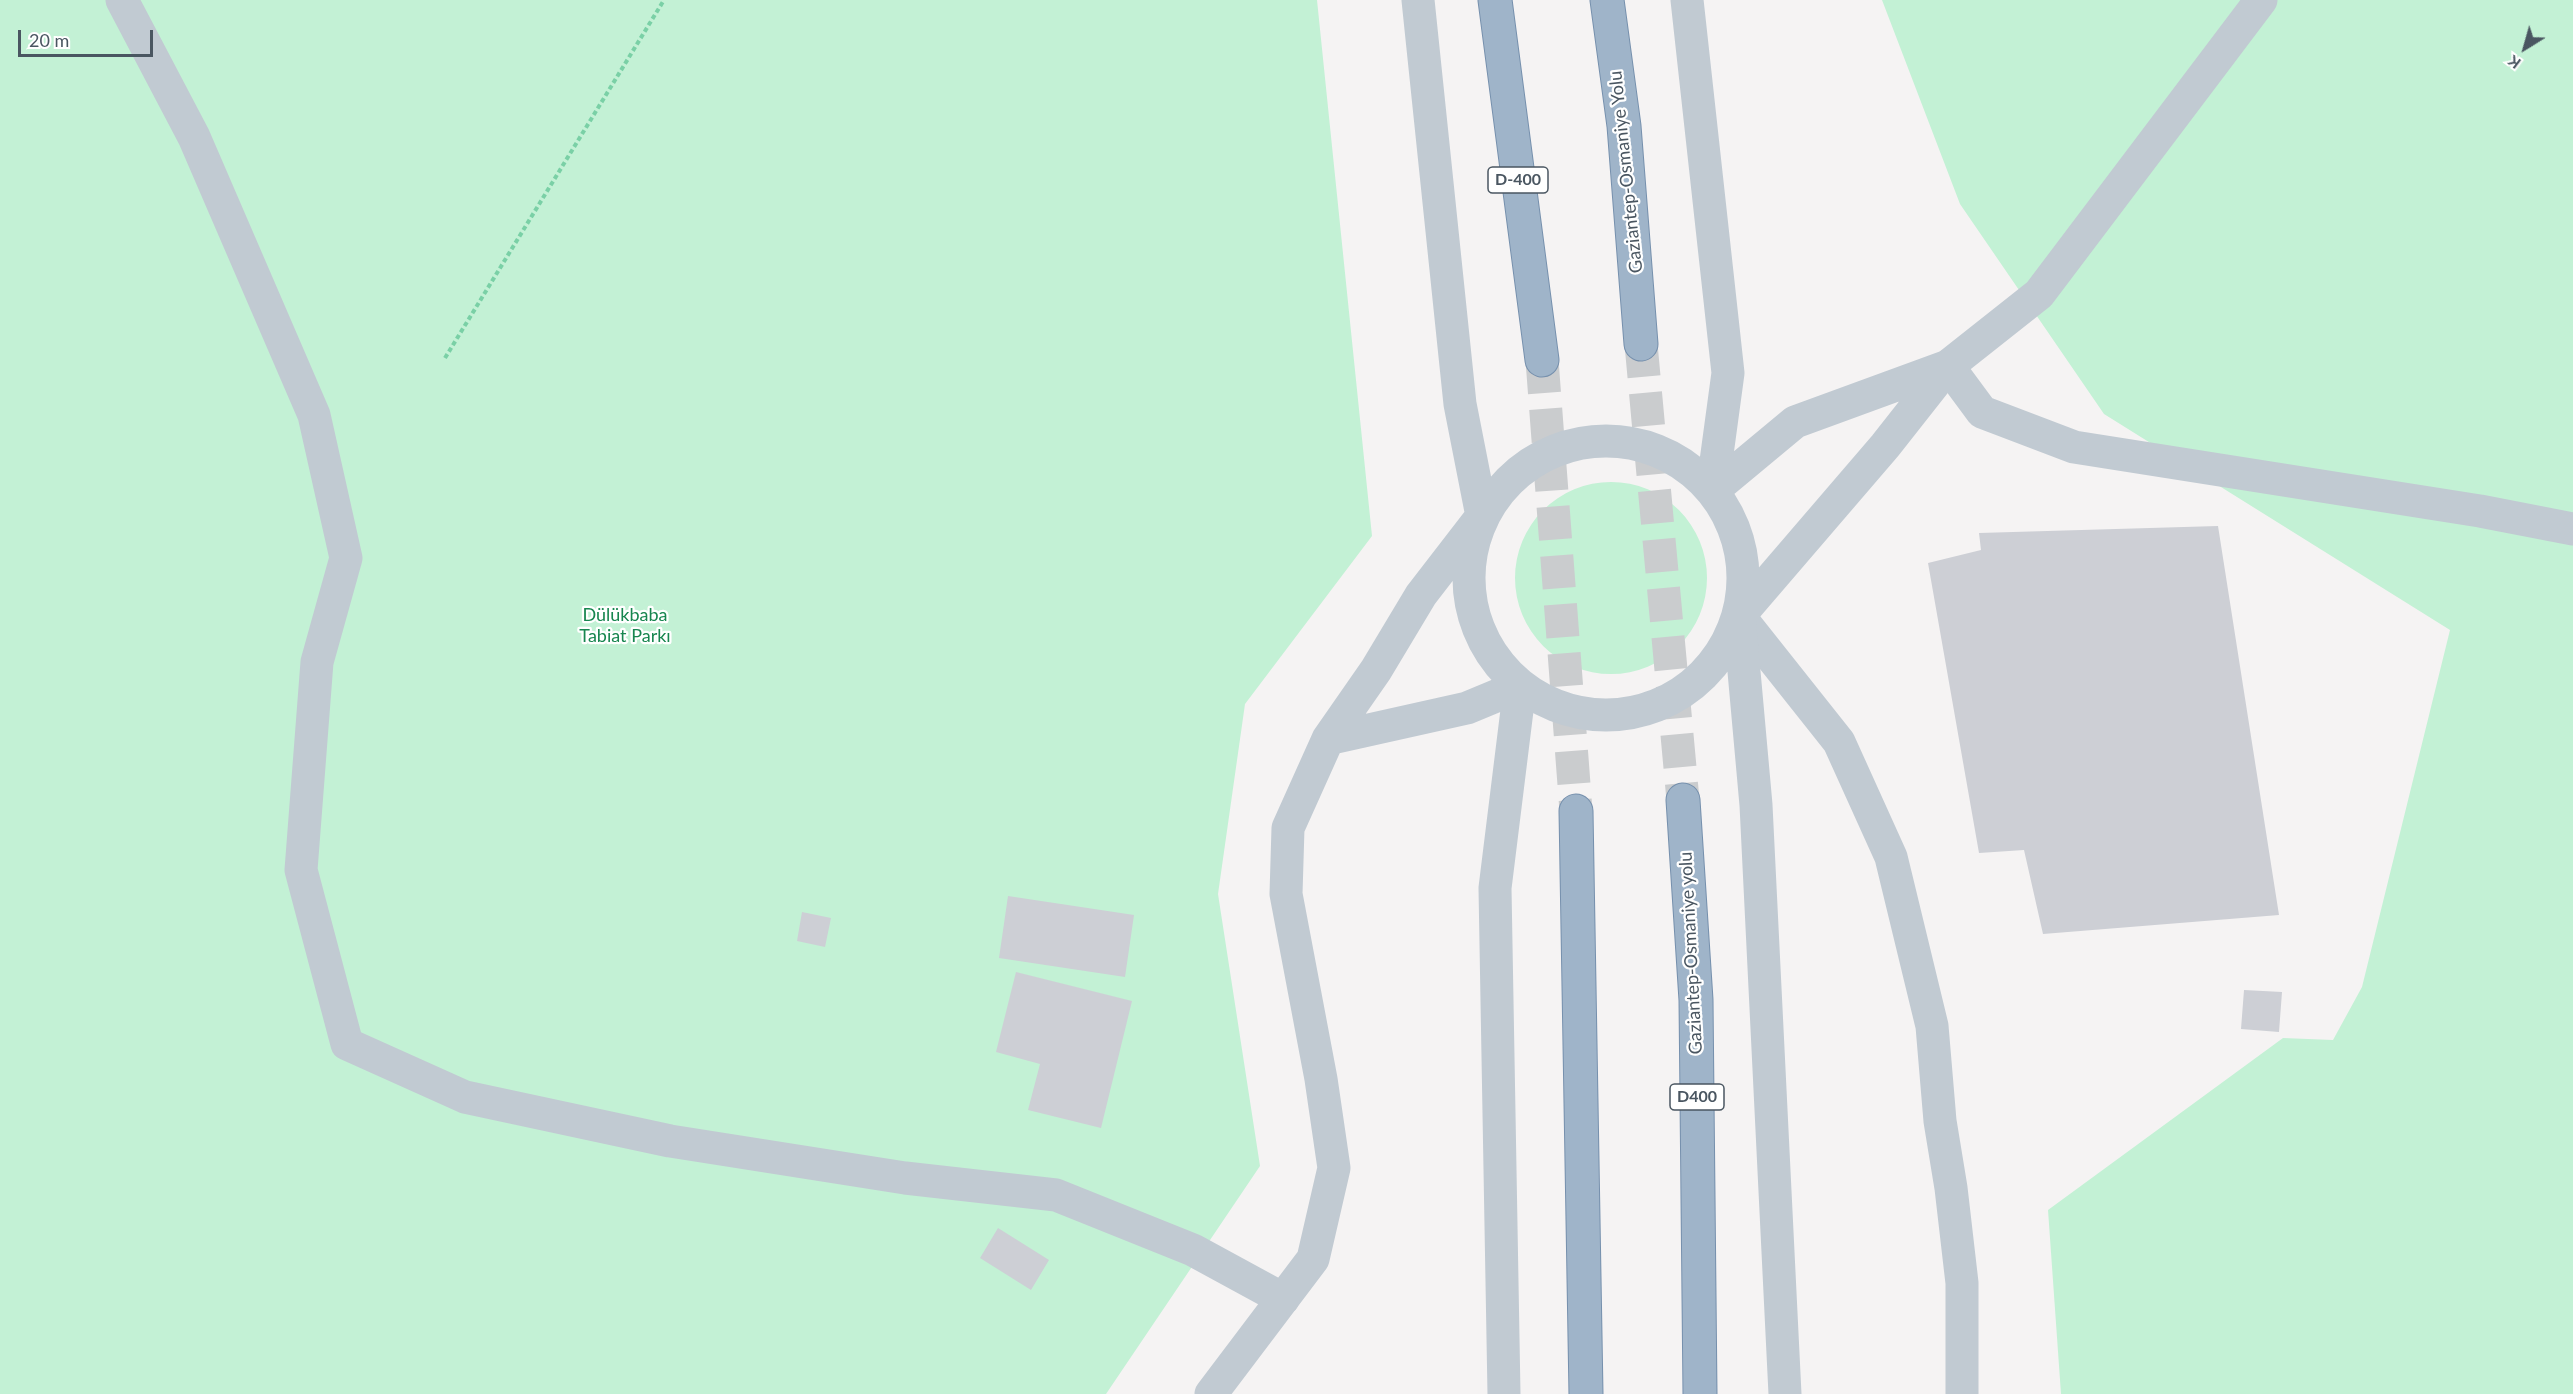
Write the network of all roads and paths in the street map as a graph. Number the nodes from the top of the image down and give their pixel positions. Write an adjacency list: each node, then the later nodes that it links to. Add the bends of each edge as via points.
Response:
1 (122, 0): 20 (street, via 194,137 314,416 346,558 317,662 301,870 347,1044 465,1097 682,1143 905,1178 1056,1195 1193,1250)
2 (664, 0): 9 (path)
3 (1418, 0): 13 (street, via 1460,404)
4 (1495, 0): 10 (highway, D-400)
5 (1607, 0): 8 (highway, Gaziantep-Osmaniye Yolu, via 1624,126)
6 (1687, 0): 12 (street, via 1728,373)
7 (2261, 0): 11 (street, via 2039,294)
8 (1641, 344)
9 (445, 358)
10 (1542, 360)
11 (1948, 366): 12 (street, via 1796,422); 14 (street, via 1982,412 2074,447 2480,510); 15 (street, via 1885,446)
12 (1712, 491): 13 (street, via 1679,462 1639,444 1596,441 1540,458 1510,478); 15 (street, via 1734,529 1741,561)
13 (1482, 516): 16 (street, via 1469,561 1471,608 1489,651); 17 (street, via 1421,595)
14 (2573, 529)
15 (1738, 616): 16 (street, via 1720,655 1691,687 1652,708 1609,716 1562,708); 25 (street, via 1757,817); 26 (street, via 1839,742 1891,857 1932,1026 1940,1121 1962,1283)
16 (1520, 686): 17 (street, via 1467,708); 22 (street, via 1496,888)
17 (1328, 739): 20 (street, via 1288,828 1286,894 1334,1168 1313,1258)
18 (1683, 800): 24 (highway, Gaziantep-Osmaniye yolu / D400, via 1696,1000)
19 (1576, 811): 23 (highway)
20 (1283, 1299): 21 (street)
21 (1211, 1394)
22 (1504, 1394)
23 (1586, 1394)
24 (1700, 1394)
25 (1785, 1394)
26 (1962, 1394)

